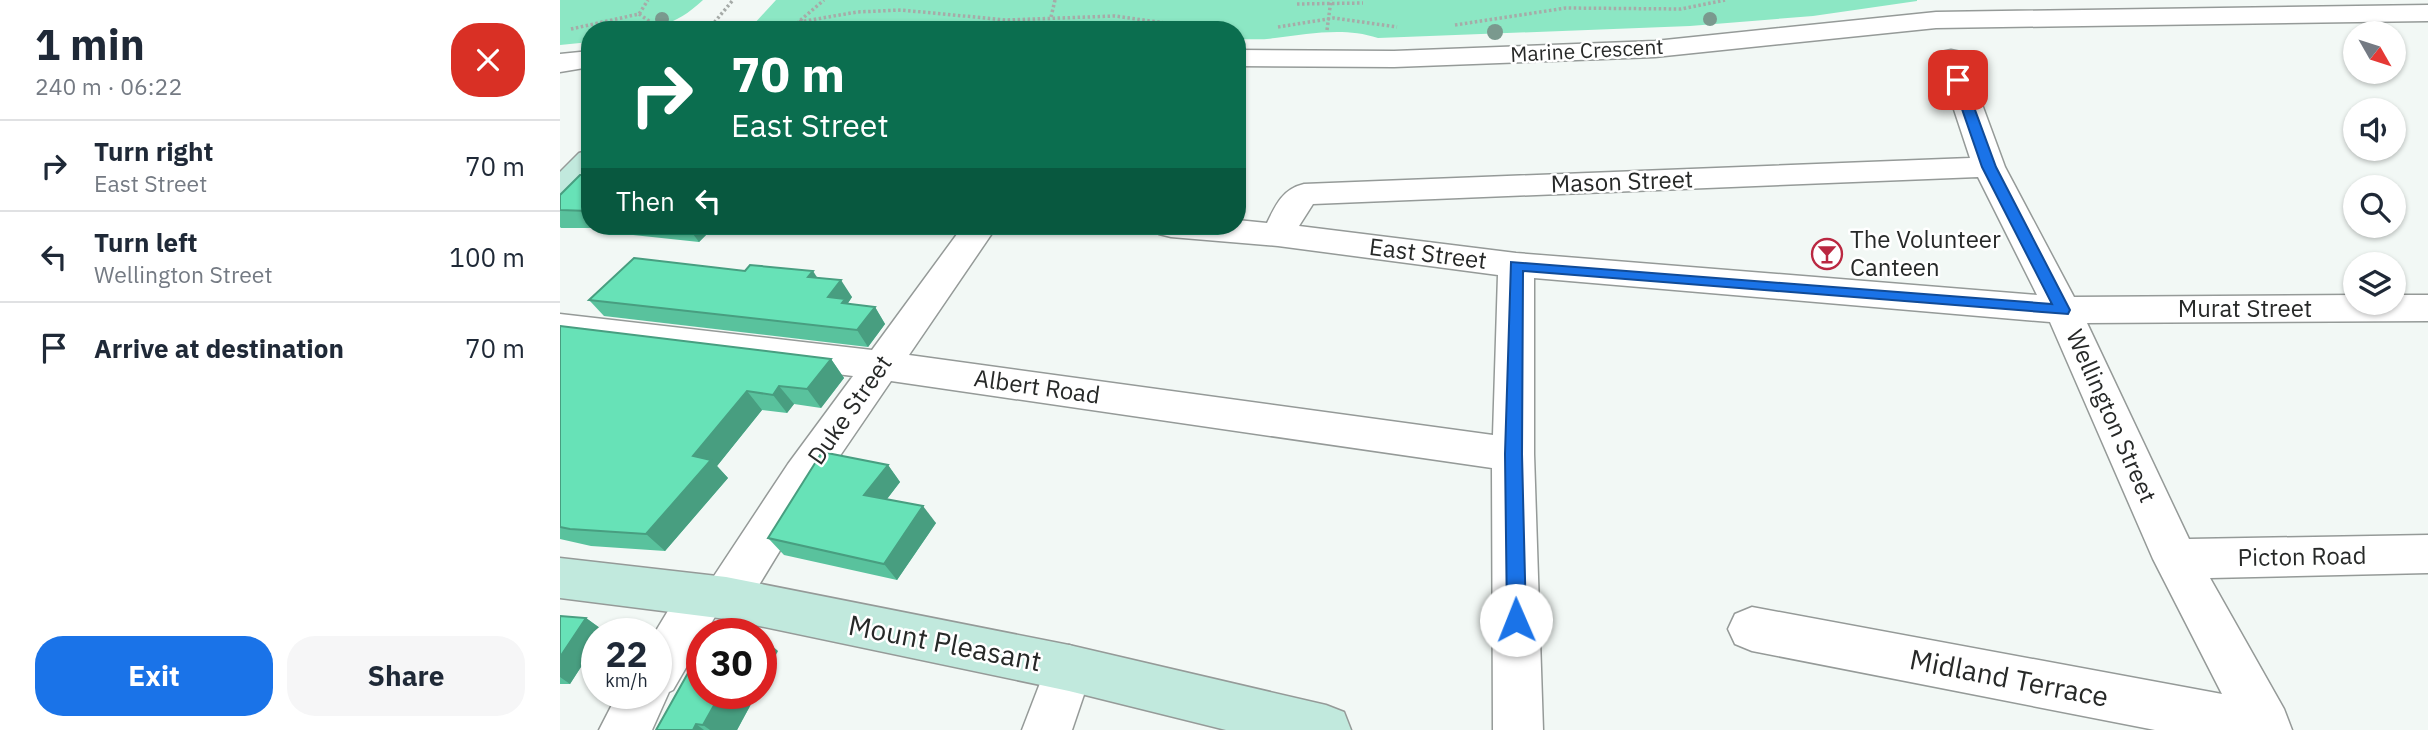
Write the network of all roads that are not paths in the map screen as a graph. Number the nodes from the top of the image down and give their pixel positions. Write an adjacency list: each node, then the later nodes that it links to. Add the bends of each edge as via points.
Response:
1 (2428, 13): 2 (street, Marine Crescent, via 1936,20 1656,49 1394,59)
2 (1246, 58)
3 (1951, 58): 6 (street, Wellington Street)
4 (581, 60): 5 (street)
5 (560, 63)
6 (1989, 167): 9 (street, Mason Street, via 1304,194 1293,204); 12 (street, Wellington Street)
7 (1246, 232): 9 (street, East Street)
8 (974, 235): 14 (street, Duke Street)
9 (1278, 235): 10 (street, East Street)
10 (1516, 265): 12 (street, East Street); 15 (street)
11 (2428, 308): 12 (street, Murat Street)
12 (2063, 310): 17 (street, Wellington Street)
13 (560, 327): 14 (street, Albert Road)
14 (881, 365): 15 (street, Albert Road); 19 (street, Duke Street)
15 (1513, 454): 28 (street)
16 (2428, 554): 17 (street, Picton Road)
17 (2176, 559): 24 (street, Wellington Street)
18 (560, 578): 19 (street, Mount Pleasant)
19 (714, 597): 21 (street, Duke Street); 22 (street, Mount Pleasant)
20 (1752, 629): 24 (street, Midland Terrace)
21 (672, 653)
22 (1069, 668): 26 (street); 27 (street, Mount Pleasant)
23 (636, 709): 25 (street)
24 (2266, 729)
25 (624, 730)
26 (1047, 730)
27 (1326, 730)
28 (1518, 730)

